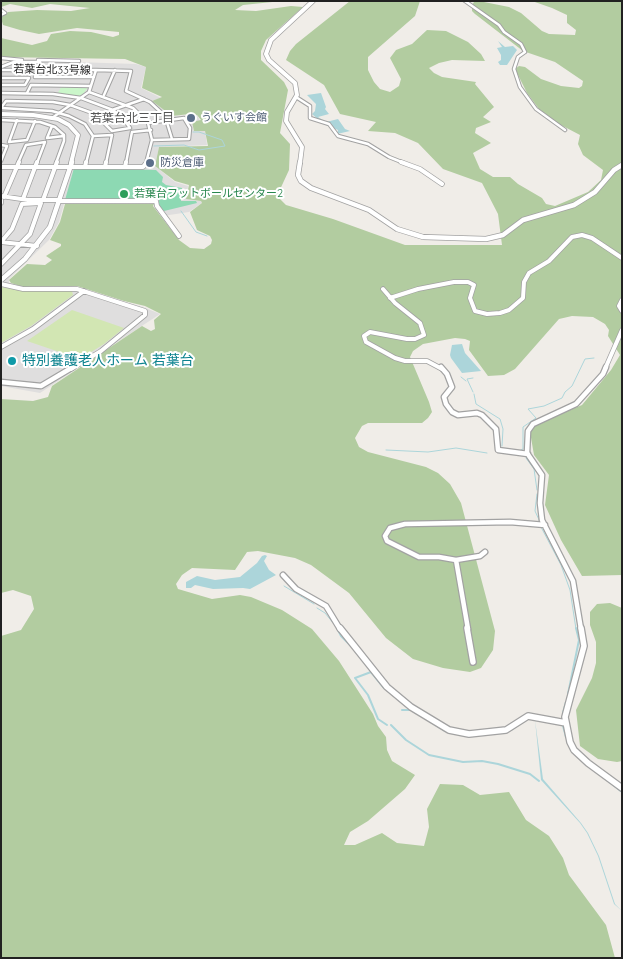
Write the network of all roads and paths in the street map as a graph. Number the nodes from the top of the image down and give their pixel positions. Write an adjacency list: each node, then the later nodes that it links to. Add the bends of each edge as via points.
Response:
1 (313, 1): 19 (street, via 272,40 266,54 295,83)
2 (465, 1): 38 (street, via 521,44 525,52 518,57 514,69 520,87 536,109)
3 (1, 10): 4 (street, via 5,13)
4 (1, 15)
5 (1, 58): 6 (street)
6 (79, 61)
7 (1, 68): 8 (street, 若葉台北33号線); 8 (street, via 14,62 40,62)
8 (38, 70): 9 (street, 若葉台北33号線); 11 (street, via 34,77)
9 (96, 70): 10 (street); 11 (street, 若葉台北33号線)
10 (114, 70): 18 (street); 22 (street, via 131,71 126,91)
11 (94, 77): 14 (street, 若葉台北33号線)
12 (1, 78): 13 (street, via 29,78 25,85)
13 (1, 85)
14 (91, 86): 15 (street, 若葉台北33号線); 17 (street, via 32,85)
15 (89, 92): 18 (street); 21 (street, 若葉台北33号線)
16 (2, 93): 17 (street); 20 (street)
17 (27, 93): 21 (street)
18 (104, 95): 24 (street)
19 (296, 97): 45 (street, via 287,112 286,121 302,147 298,175 301,181 311,188 369,210 403,232 423,237 486,239 503,235 523,220 574,205 595,192); 54 (street, via 310,106 310,118 329,124 338,136 368,144 420,169)
20 (1, 98)
21 (81, 98): 23 (street, 若葉台北33号線); 26 (street)
22 (144, 99): 24 (street); 32 (street, via 159,109)
23 (70, 105): 25 (street, via 7,101); 26 (street, via 95,114 112,131 130,129); 27 (street, 若葉台北33号線)
24 (128, 105): 26 (street); 35 (street)
25 (1, 108): 27 (street)
26 (112, 110)
27 (60, 112): 29 (street, 若葉台北33号線); 40 (street, via 85,124)
28 (1, 114): 29 (street)
29 (50, 118): 34 (street, 若葉台北33号線); 53 (street, via 69,125 78,135)
30 (1, 120): 31 (street)
31 (17, 120): 33 (street); 33 (street, via 9,142 26,141)
32 (167, 120): 35 (street); 41 (street); 41 (street, via 185,118 190,128 190,139)
33 (35, 121): 34 (street)
34 (44, 123): 36 (street)
35 (148, 123): 37 (street)
36 (52, 126): 39 (street); 39 (street, via 47,138)
37 (151, 130): 42 (street); 50 (street, via 132,133)
38 (565, 130)
39 (64, 136): 52 (street)
40 (93, 136): 48 (street); 49 (street, via 112,135)
41 (172, 139): 42 (street)
42 (152, 140): 50 (street, via 146,165)
43 (1, 145): 44 (street, via 7,146)
44 (1, 161)
45 (622, 165)
46 (1, 167): 47 (street)
47 (17, 167): 51 (street); 51 (street, via 26,144 45,142); 55 (street)
48 (85, 167): 49 (street); 53 (street)
49 (105, 167): 50 (street)
50 (126, 167)
51 (36, 168): 52 (street); 56 (street)
52 (55, 168): 53 (street); 57 (street)
53 (70, 168): 58 (street)
54 (442, 184)
55 (2, 199): 56 (street)
56 (23, 199): 57 (street)
57 (43, 200): 58 (street)
58 (59, 201): 59 (street, via 156,202); 62 (street, via 50,226)
59 (178, 236)
60 (1, 242): 61 (street); 61 (street, via 14,224 22,204 41,204 34,226)
61 (22, 244): 62 (street); 64 (street)
62 (37, 246): 65 (street)
63 (622, 258): 69 (street, via 587,236 572,237 549,261 529,273 524,282 523,298 500,313 475,311 470,298 474,285 468,282 418,289)
64 (1, 264)
65 (1, 280)
66 (1, 284): 68 (street, via 22,289 65,287)
67 (383, 289): 69 (street)
68 (84, 291): 73 (street); 74 (street, via 140,309 145,311 145,315 101,351 41,386)
69 (390, 298): 75 (street, via 420,323 424,335 407,339 370,332 364,336 366,342 395,358 427,361 441,367 452,387 444,397 452,412 482,415 494,424 498,450)
70 (622, 300): 71 (street, via 619,306)
71 (622, 311)
72 (622, 330): 75 (street, via 606,371 583,398 529,427)
73 (1, 347)
74 (1, 382)
75 (528, 454): 76 (street, via 542,475 540,513)
76 (545, 525): 78 (street, via 510,522 405,524 387,530 387,541 408,553); 81 (street, via 572,581 584,646)
77 (485, 552): 78 (street, via 480,556)
78 (456, 560): 80 (street)
79 (283, 575): 81 (street, via 296,589 326,606 387,687 449,730 469,734 506,730 528,716)
80 (472, 662)
81 (566, 723): 82 (street, via 574,750)
82 (622, 788)

